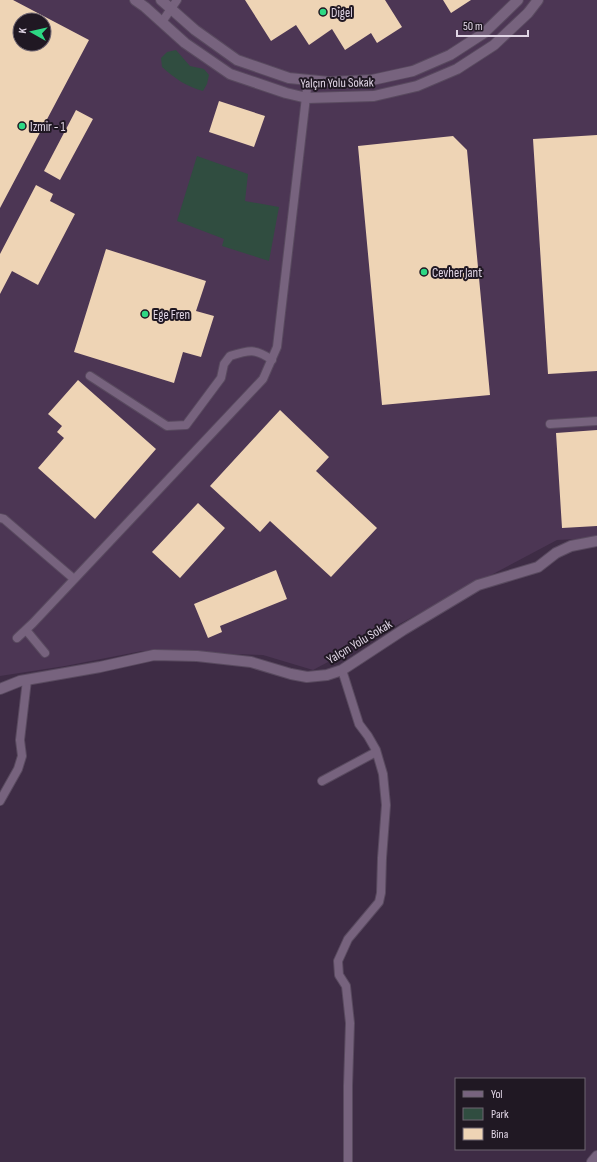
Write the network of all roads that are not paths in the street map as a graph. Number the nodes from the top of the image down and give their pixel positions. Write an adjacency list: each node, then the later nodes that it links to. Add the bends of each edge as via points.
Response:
1 (135, 0): 7 (street, Yalçın Yolu Sokak)
2 (161, 0): 6 (street, Yalçın Yolu Sokak)
3 (177, 0): 6 (street)
4 (518, 0): 8 (street, Yalçın Yolu Sokak, via 484,33 450,55 413,71 372,80)
5 (538, 0): 9 (street, Yalçın Yolu Sokak, via 494,45 457,69 417,86 374,96)
6 (171, 9): 7 (street); 8 (street, Yalçın Yolu Sokak, via 237,60 289,78)
7 (162, 22): 9 (street, Yalçın Yolu Sokak, via 185,43 230,74 286,94)
8 (308, 80): 9 (street)
9 (306, 98): 10 (street, via 278,347)
10 (272, 360): 11 (street, via 261,352 251,351 230,356 224,364 221,378 186,425 167,426); 16 (street, via 263,379)
11 (90, 376)
12 (597, 421): 13 (street)
13 (550, 424)
14 (0, 518): 16 (street)
15 (597, 541): 20 (street, Yalçın Yolu Sokak, via 572,546 556,553 538,567 478,585 382,642)
16 (74, 579): 17 (street)
17 (26, 630): 18 (street); 19 (street)
18 (17, 638)
19 (45, 653)
20 (342, 670): 21 (street, Yalçın Yolu Sokak, via 307,677 251,662 197,656 154,655); 23 (street, via 358,724)
21 (27, 680): 22 (street, Yalçın Yolu Sokak); 25 (street, via 20,740 22,756 18,769)
22 (0, 690)
23 (376, 752): 24 (street); 27 (street, via 383,774 386,805 381,893 379,902 348,939 338,961 339,975 346,986 350,1023)
24 (322, 781)
25 (0, 801)
26 (597, 1156): 28 (street)
27 (348, 1162)
28 (592, 1162)

